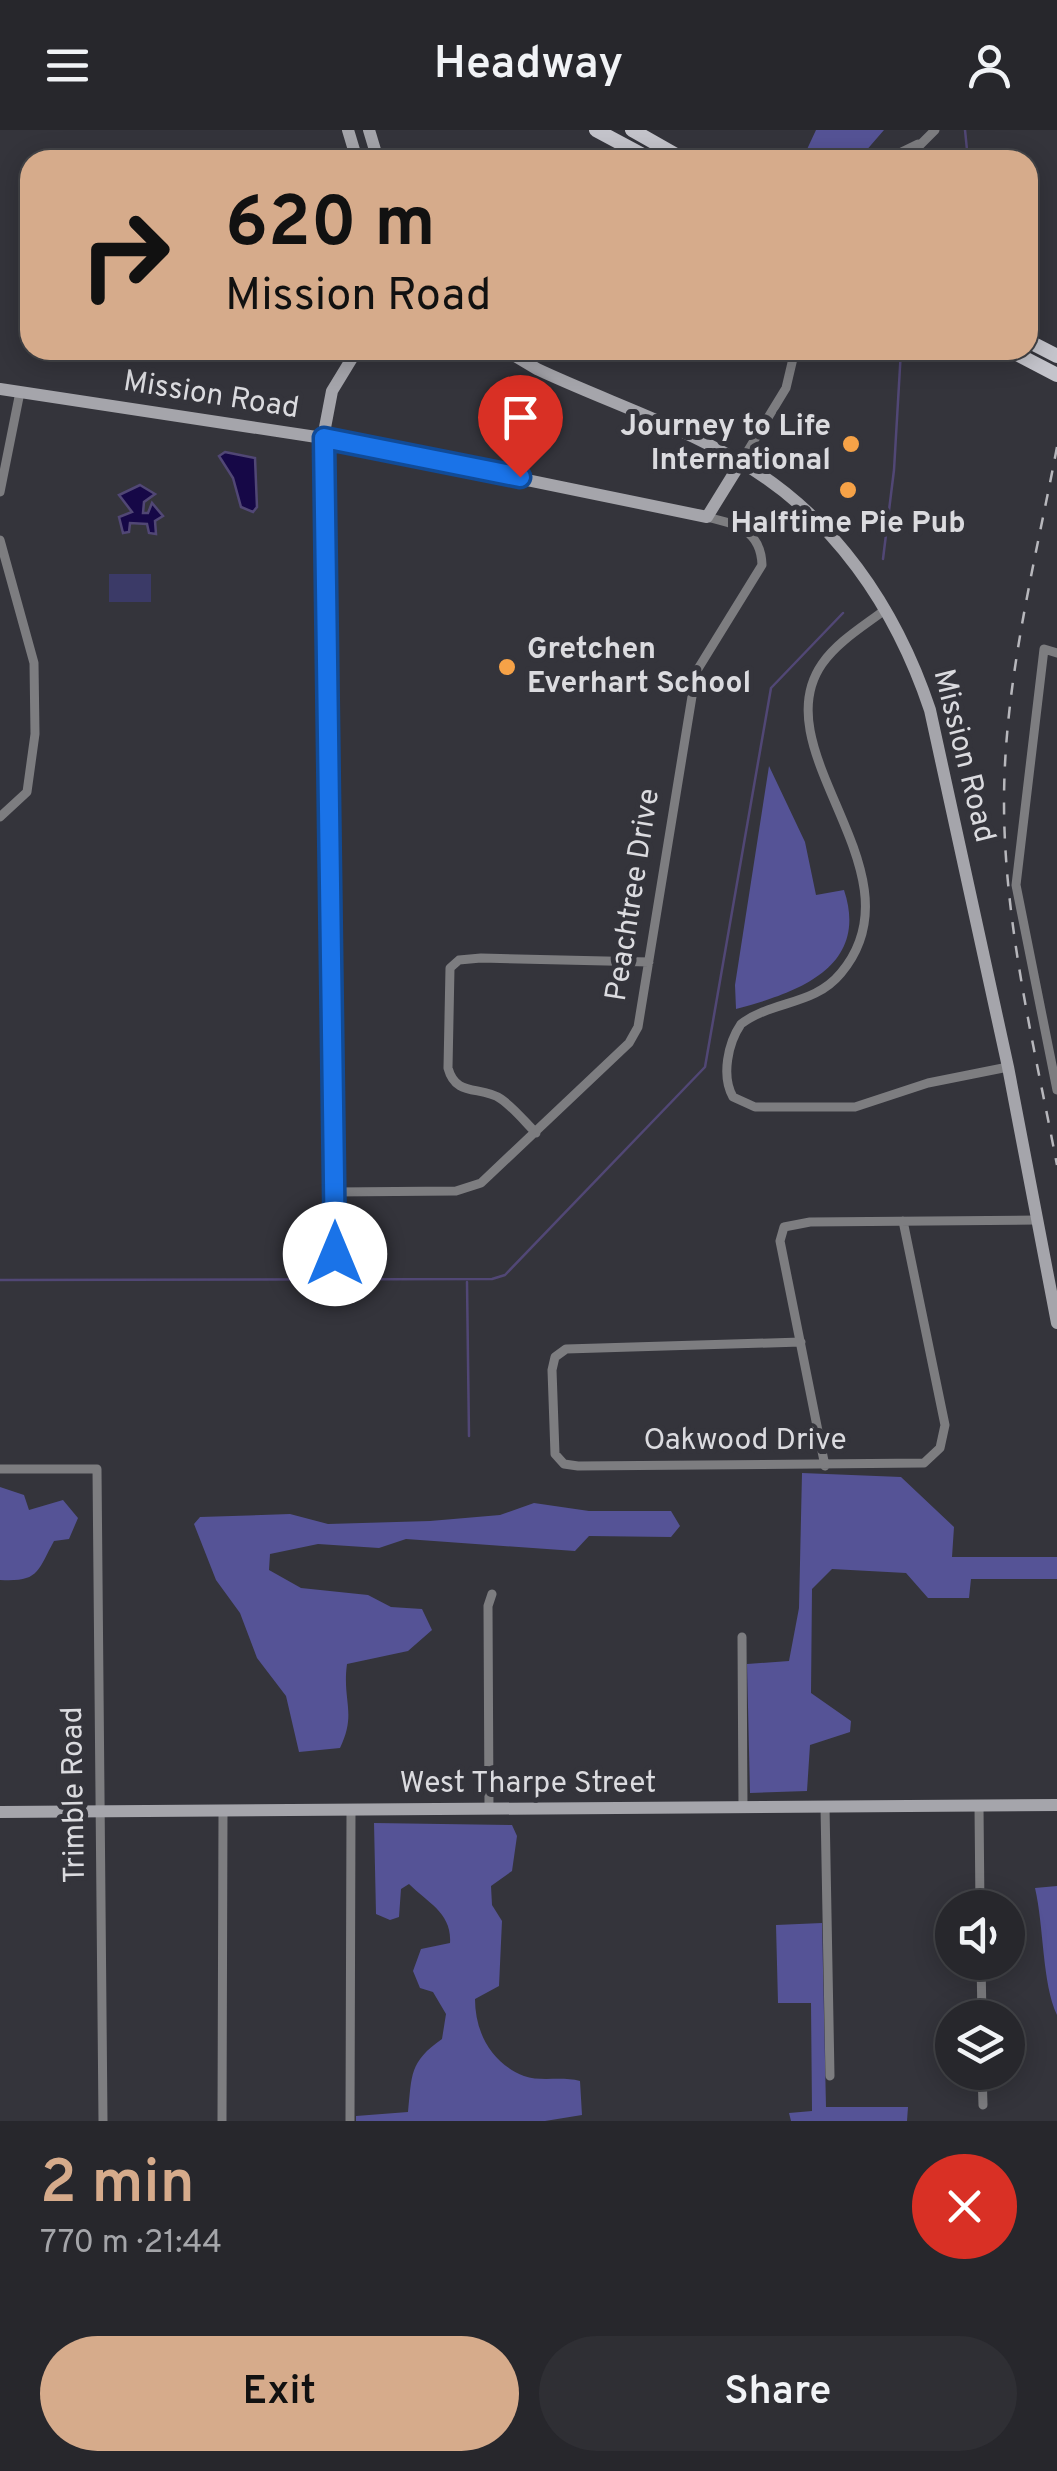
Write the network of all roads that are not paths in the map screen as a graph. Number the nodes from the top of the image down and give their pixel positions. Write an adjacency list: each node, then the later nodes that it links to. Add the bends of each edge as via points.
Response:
1 (596, 130): 5 (main road)
2 (632, 130): 6 (main road)
3 (935, 130): 4 (street)
4 (920, 143): 7 (street); 8 (street)
5 (633, 150)
6 (668, 150)
7 (906, 150)
8 (914, 150)
9 (351, 360): 16 (main road, via 332,391)
10 (522, 360): 17 (main road, Mission Road)
11 (792, 360): 17 (street, via 786,388)
12 (1029, 360): 13 (main road)
13 (1057, 374)
14 (0, 389): 15 (main road, Mission Road)
15 (20, 392): 16 (main road, Mission Road); 18 (street)
16 (324, 438): 19 (main road, Mission Road); 28 (street)
17 (741, 462): 19 (main road); 21 (main road, Mission Road, via 826,530)
18 (0, 492)
19 (706, 516): 24 (street, Peachtree Drive, via 748,530 760,546 762,564 696,672)
20 (0, 540): 23 (street, via 35,678 30,783 24,798)
21 (886, 609): 25 (main road, Mission Road, via 930,710); 25 (street, via 823,663 807,706 810,736 842,810 861,878 858,946 824,990 742,1024 727,1084 734,1097 755,1107 856,1106 928,1082)
22 (1057, 653): 26 (street, via 1044,649 1016,885)
23 (0, 817)
24 (649, 962): 27 (street, Peachtree Drive, via 634,1035); 27 (street, via 482,958 450,968 453,1082 498,1097)
25 (1008, 1067): 29 (main road, Mission Road)
26 (1057, 1090)
27 (536, 1133): 28 (street, Peachtree Drive, via 470,1189)
28 (334, 1192): 31 (street)
29 (1037, 1220): 30 (street); 32 (main road, Mission Road)
30 (903, 1221): 33 (street, via 784,1227 780,1240); 34 (street, Oakwood Drive, via 944,1442 931,1458 908,1466)
31 (335, 1254)
32 (1057, 1322)
33 (801, 1342): 34 (street); 34 (street, Oakwood Drive, via 576,1346 560,1352 552,1370 553,1448 558,1459 578,1466)
34 (826, 1466)
35 (0, 1469): 44 (street, Trimble Road, via 96,1469)
36 (492, 1594): 42 (street)
37 (742, 1637): 41 (street)
38 (1057, 1804): 40 (main road, West Tharpe Street)
39 (826, 1807): 40 (main road, West Tharpe Street); 41 (main road, West Tharpe Street); 48 (street)
40 (979, 1807): 47 (street)
41 (743, 1808): 42 (main road, West Tharpe Street)
42 (489, 1809): 43 (main road, West Tharpe Street)
43 (351, 1810): 45 (main road, West Tharpe Street); 53 (street)
44 (100, 1811): 45 (main road, West Tharpe Street); 46 (main road, West Tharpe Street); 51 (street, Trimble Road)
45 (222, 1811): 52 (street)
46 (0, 1812)
47 (980, 1890)
48 (830, 2076)
49 (983, 2090): 50 (street)
50 (983, 2105)
51 (103, 2121)
52 (222, 2121)
53 (350, 2121)

